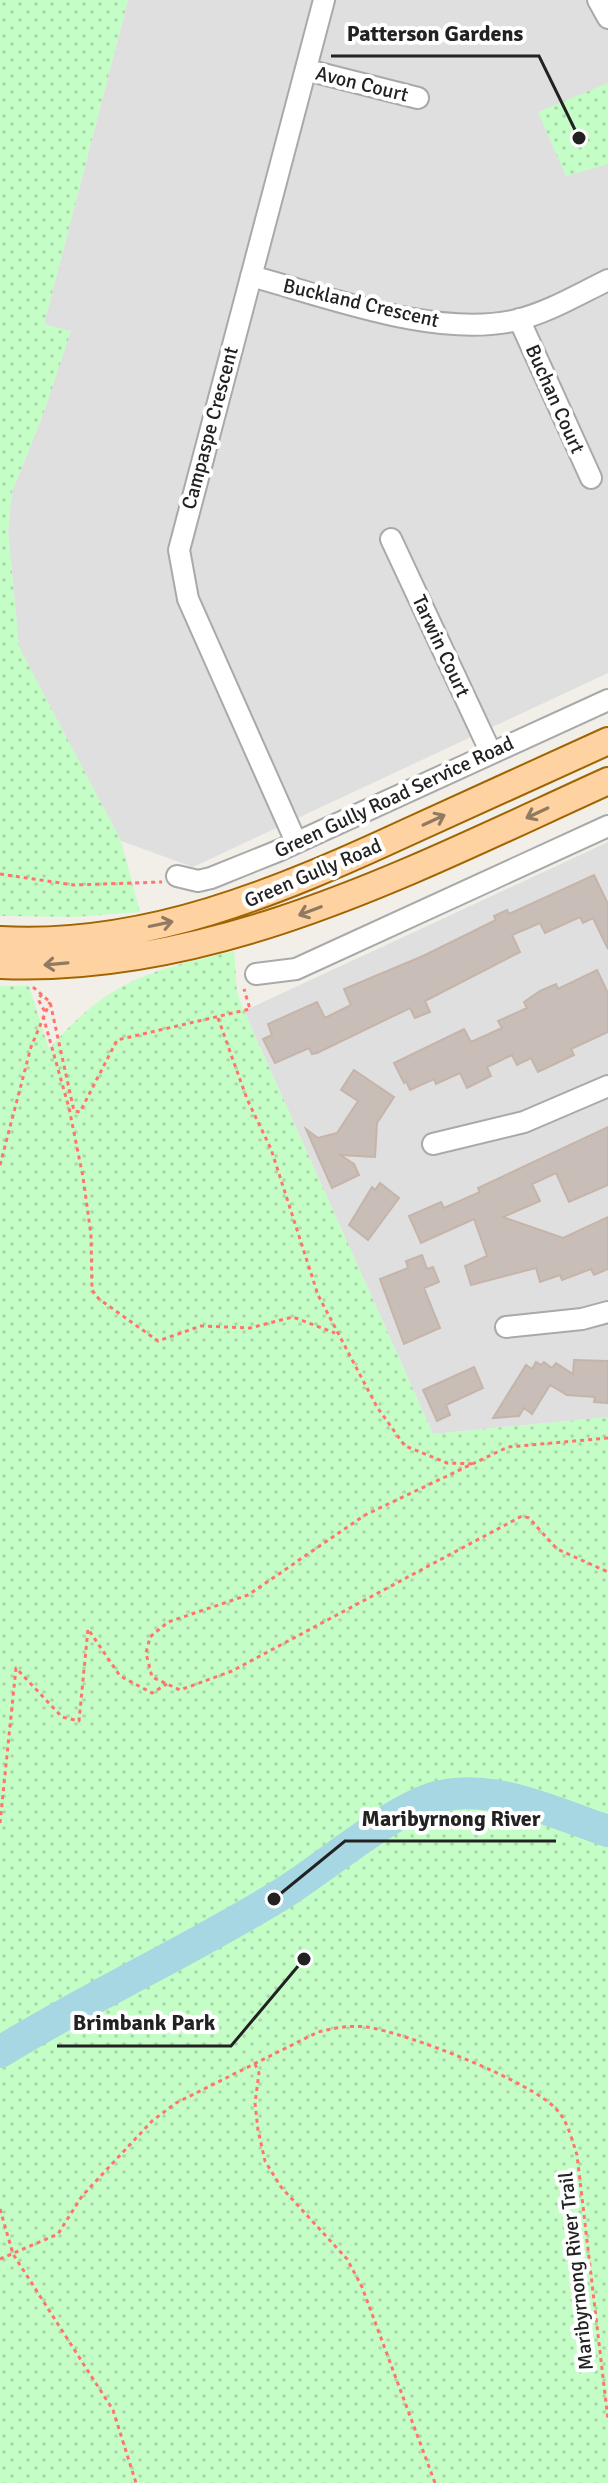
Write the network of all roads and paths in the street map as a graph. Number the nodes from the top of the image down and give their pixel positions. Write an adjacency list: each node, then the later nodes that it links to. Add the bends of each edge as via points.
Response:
1 (324, 0): 4 (street, Campaspe Crescent)
2 (598, 0): 3 (street)
3 (608, 18)
4 (307, 70): 5 (street, Avon Court); 6 (street, Campaspe Crescent)
5 (418, 98)
6 (251, 276): 8 (street, Buckland Crescent, via 413,318 465,324); 16 (street, Campaspe Crescent, via 179,550 188,599)
7 (608, 280): 8 (street, Buckland Crescent)
8 (519, 319): 9 (street, Buchan Court)
9 (591, 478)
10 (391, 539): 13 (street, Tarwin Court)
11 (608, 700): 13 (street, Green Gully Road Service Road)
12 (608, 741): 19 (main road, Green Gully Road, one-way to 12, via 129,931 258,899)
13 (491, 753): 16 (street, Green Gully Road Service Road)
14 (608, 781): 20 (main road, Green Gully Road, one-way to 20, via 383,884 297,916 133,955)
15 (608, 826): 21 (street, via 296,969)
16 (296, 842): 18 (street, Green Gully Road Service Road, via 211,878)
17 (0, 874): 18 (path, via 74,885 152,884)
18 (177, 876)
19 (0, 940)
20 (0, 965)
21 (256, 974): 26 (path, via 243,993 250,1009)
22 (27, 986): 23 (path)
23 (42, 994): 24 (path); 25 (path, via 38,999)
24 (50, 1002): 25 (path); 26 (path, via 74,1111 80,1112 117,1040)
25 (44, 1014): 29 (path); 32 (path, via 76,1140 91,1235 89,1279 99,1299 158,1341 201,1326 250,1328 293,1317)
26 (218, 1018): 32 (path, via 271,1149)
27 (608, 1086): 28 (street, via 524,1122)
28 (433, 1144)
29 (0, 1165)
30 (608, 1312): 31 (street)
31 (506, 1327)
32 (335, 1333): 34 (path, via 405,1446 447,1463)
33 (608, 1438): 34 (path, via 508,1447)
34 (477, 1464): 36 (path, via 365,1515 248,1595 168,1622 150,1637 146,1653 152,1677)
35 (608, 1572): 36 (path, via 557,1549 522,1516 232,1671 180,1690)
36 (167, 1684): 37 (path, via 152,1693 120,1676 88,1629 79,1721 62,1717 16,1668)
37 (0, 1823)
38 (255, 2064): 40 (path, Maribyrnong River Trail, via 202,2088 152,2121 82,2196 58,2234); 42 (path, Maribyrnong River Trail, via 318,2032 367,2027 473,2064 540,2096 557,2110 577,2155); 44 (path, via 265,2161 281,2187 347,2259 362,2287)
39 (0, 2209): 40 (path)
40 (13, 2254): 41 (path, Maribyrnong River Trail); 43 (path, via 113,2410)
41 (0, 2259)
42 (608, 2420)
43 (136, 2483)
44 (435, 2483)

